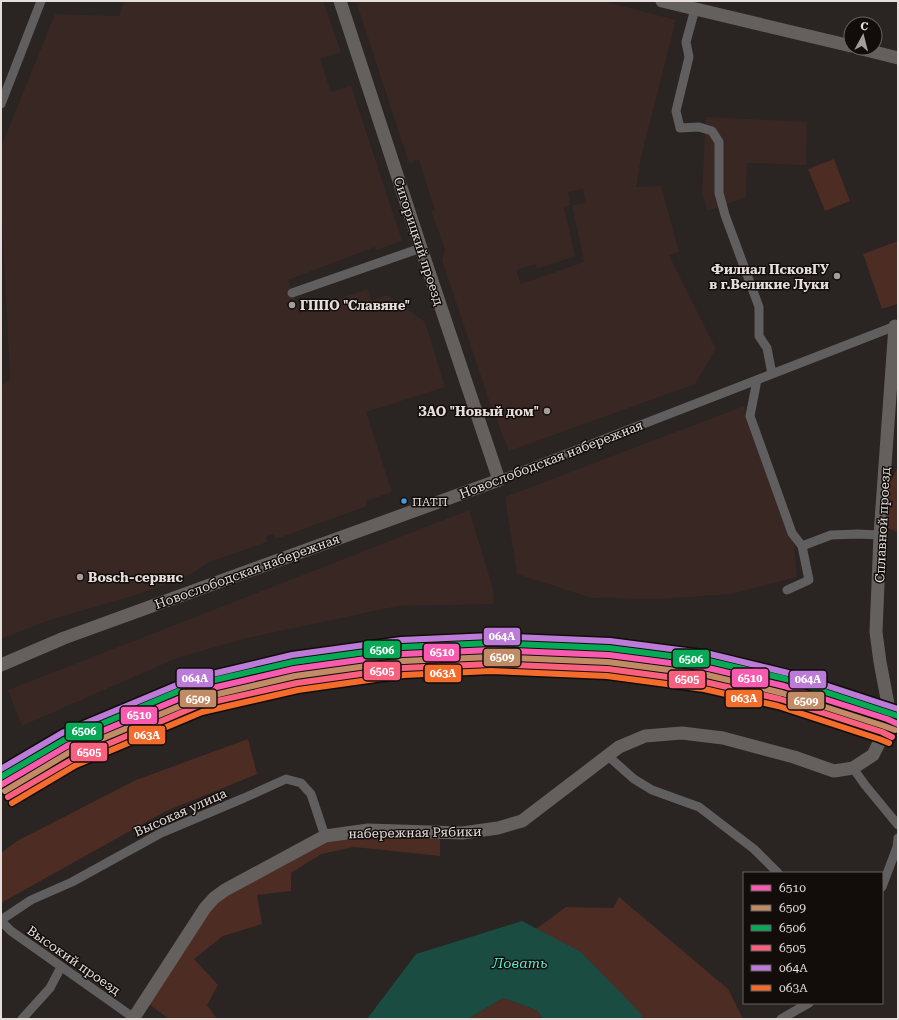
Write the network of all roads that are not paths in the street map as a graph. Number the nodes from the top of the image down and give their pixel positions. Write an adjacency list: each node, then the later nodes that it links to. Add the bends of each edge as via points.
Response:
1 (41, 1): 8 (street)
2 (340, 1): 9 (street, Сигорицкий проезд)
3 (662, 1): 4 (street)
4 (703, 7): 5 (street); 12 (street, via 686,42 689,57 676,111 680,128 699,126 712,132 719,142 719,193 759,307 759,336 767,348)
5 (843, 44)
6 (883, 54): 7 (street)
7 (898, 58)
8 (1, 104)
9 (421, 248): 10 (street); 14 (street, Сигорицкий проезд)
10 (292, 293)
11 (896, 326): 12 (street, Новослободская набережная); 15 (street, Сплавной проезд)
12 (772, 374): 13 (street, Новослободская набережная)
13 (757, 380): 14 (street, Новослободская набережная); 16 (street, via 750,416 792,532)
14 (499, 480): 18 (street, Новослободская набережная, via 64,638)
15 (880, 535): 16 (street, via 831,535); 19 (street, Сплавной проезд, via 876,632 888,704)
16 (802, 546): 17 (street, via 809,580)
17 (787, 590)
18 (1, 665)
19 (886, 722): 21 (street, набережная Рябики, via 883,736 873,755)
20 (608, 756): 21 (street, набережная Рябики, via 619,747 645,736 682,733 723,738 794,757 834,771); 23 (street, набережная Рябики, via 522,821 498,828 462,833 368,830); 25 (street, via 634,780 652,790 699,807 754,849)
21 (853, 768): 22 (street)
22 (898, 825)
23 (326, 836): 27 (street, Высокая улица, via 311,794 301,783 286,779 161,832 72,882 31,900); 30 (street, набережная Рябики, via 214,898)
24 (898, 838): 26 (street)
25 (777, 872)
26 (883, 883)
27 (1, 920): 28 (street, Высокий проезд, via 11,931)
28 (61, 967): 30 (street, Высокий проезд); 31 (street, via 50,988)
29 (807, 1004): 32 (street)
30 (133, 1018)
31 (22, 1019)
32 (781, 1019)

